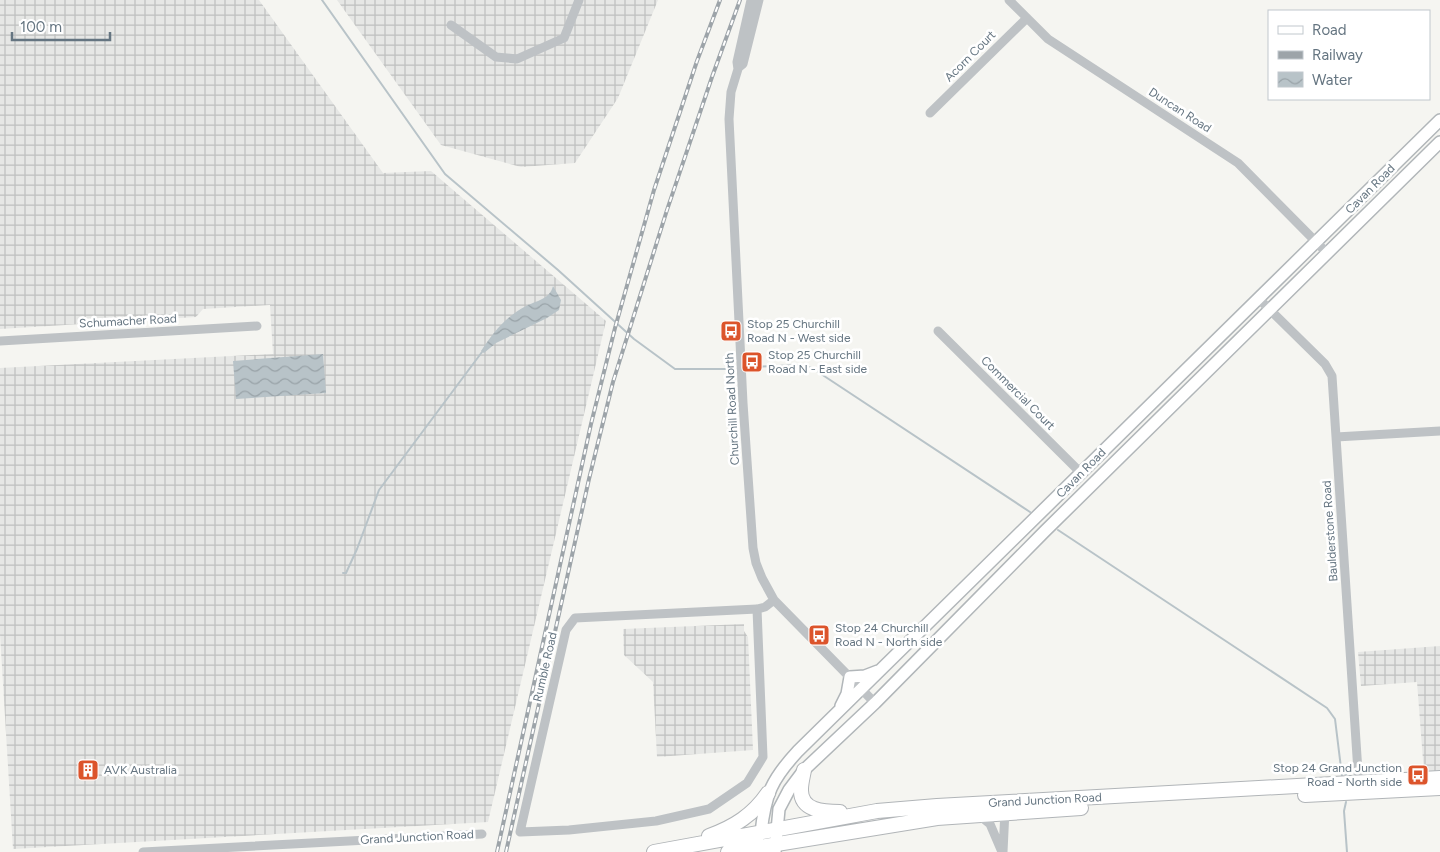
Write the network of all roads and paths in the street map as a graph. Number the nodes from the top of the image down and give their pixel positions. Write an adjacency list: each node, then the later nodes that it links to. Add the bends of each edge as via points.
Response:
1 (579, 0): 6 (street, via 564,38 517,59 496,57)
2 (751, 0): 7 (street, Churchill Road North)
3 (759, 0): 7 (street, Churchill Road North, via 743,64)
4 (1010, 0): 5 (street, Duncan Road)
5 (1027, 18): 8 (street, Acorn Court); 11 (street, Duncan Road, via 1048,39 1238,163)
6 (451, 26)
7 (738, 69): 21 (street, Churchill Road North, via 731,92 729,119 753,548 762,578)
8 (930, 113)
9 (1440, 120): 11 (main road, Cavan Road)
10 (1440, 142): 12 (main road, Cavan Road)
11 (1316, 242): 12 (street, Duncan Road); 13 (main road, Cavan Road)
12 (1327, 252): 14 (main road, Cavan Road)
13 (1258, 298): 14 (street, Baulderstone Road); 20 (main road, Cavan Road)
14 (1269, 310): 19 (street, Baulderstone Road, via 1329,371 1333,384); 26 (main road, Cavan Road)
15 (257, 326): 17 (street, Schumacher Road)
16 (938, 330): 20 (street, Commercial Court)
17 (0, 341)
18 (1440, 431): 19 (street)
19 (1336, 437): 30 (street, Baulderstone Road)
20 (1081, 473): 23 (main road, Cavan Road)
21 (774, 600): 22 (street, Rumble Road); 24 (street, Churchill Road North)
22 (757, 609): 22 (street, Rumble Road, via 575,618 566,630 520,832 656,822 709,809 747,783 763,757)
23 (882, 669): 24 (main road, via 865,676); 25 (main road, Cavan Road)
24 (850, 677): 25 (street, Churchill Road North); 27 (main road, via 847,694)
25 (861, 689): 26 (street, Churchill Road North); 27 (main road, Cavan Road)
26 (875, 703): 28 (main road, Cavan Road)
27 (837, 714): 32 (main road, Cavan Road, via 787,762)
28 (804, 770): 34 (highway, via 802,796 817,811); 36 (main road, Cavan Road, via 784,798)
29 (1440, 778): 30 (highway, Grand Junction Road)
30 (1360, 787): 31 (highway, Grand Junction Road); 33 (highway, Grand Junction Road)
31 (1440, 788)
32 (768, 793): 37 (main road, Cavan Road); 40 (highway, via 745,818 714,834)
33 (1004, 807): 34 (highway, Grand Junction Road); 35 (highway, Grand Junction Road); 47 (street)
34 (877, 812): 36 (highway, Grand Junction Road)
35 (977, 814): 38 (highway, Grand Junction Road); 47 (street, via 990,824)
36 (776, 830): 37 (highway, Grand Junction Road); 41 (main road, Cavan Road)
37 (761, 832): 40 (highway, Grand Junction Road); 42 (highway, Cavan Road)
38 (851, 832): 41 (highway, Grand Junction Road); 46 (highway)
39 (482, 834): 43 (street, Grand Junction Road)
40 (673, 848): 44 (highway, Grand Junction Road)
41 (775, 848): 42 (highway, Grand Junction Road)
42 (760, 849): 45 (highway, Grand Junction Road)
43 (143, 852)
44 (654, 852)
45 (734, 852)
46 (788, 852)
47 (1003, 852)

